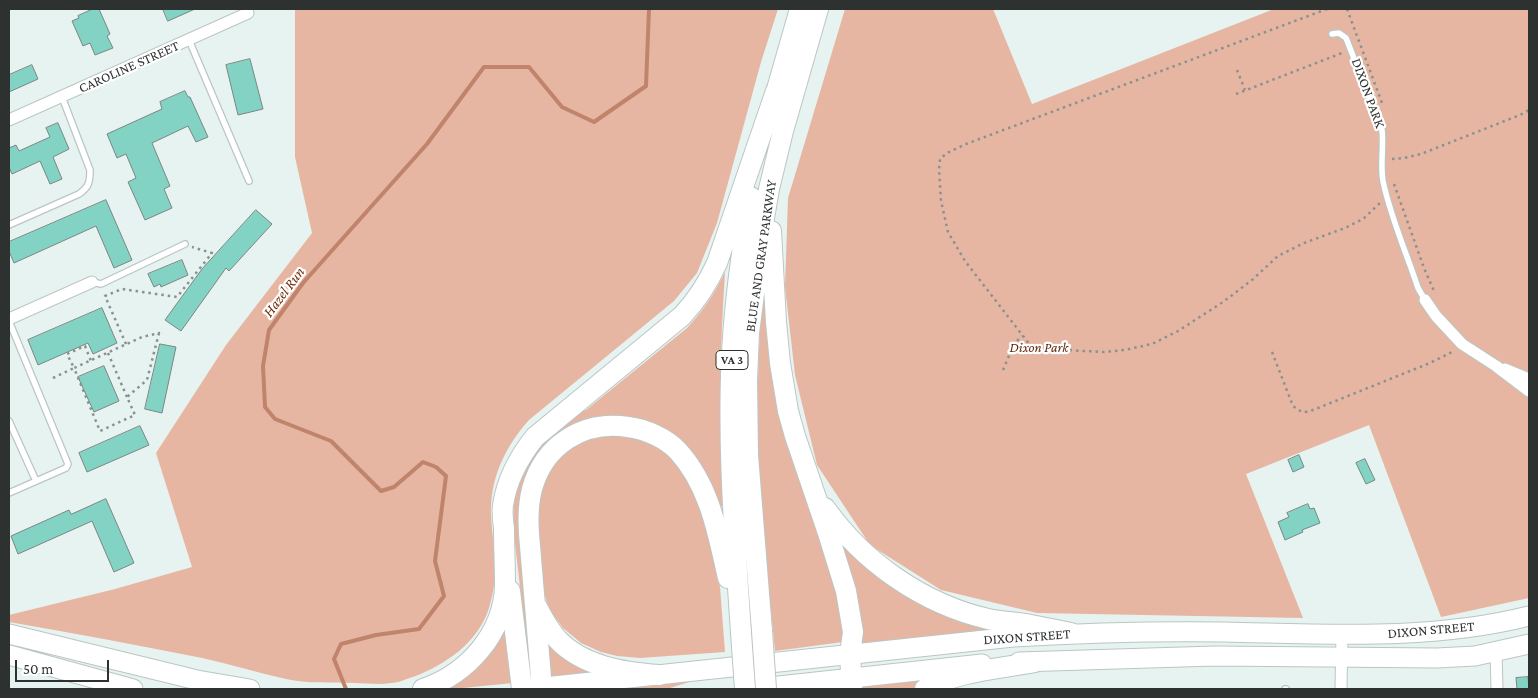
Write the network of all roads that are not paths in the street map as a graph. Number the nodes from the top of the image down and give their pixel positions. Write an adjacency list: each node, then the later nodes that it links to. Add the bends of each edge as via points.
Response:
1 (800, 9): 6 (highway, BLUE AND GRAY PARKWAY / VA 3)
2 (818, 9): 10 (highway, BLUE AND GRAY PARKWAY / VA 3)
3 (248, 13): 5 (street, CAROLINE STREET)
4 (1332, 34): 14 (lane, DIXON PARK, via 1343,34 1346,38 1382,130 1383,179 1388,201)
5 (189, 40): 7 (street, CAROLINE STREET); 9 (lane)
6 (776, 91): 23 (highway, via 717,263 695,302 535,437 515,466 503,506); 26 (highway, BLUE AND GRAY PARKWAY / VA 3, via 744,236 732,351 731,455)
7 (62, 97): 8 (street, CAROLINE STREET); 11 (lane, via 90,170 90,184 79,194)
8 (9, 120)
9 (249, 181)
10 (769, 189): 21 (highway, via 780,363 794,436); 43 (highway, BLUE AND GRAY PARKWAY / VA 3, bridge, via 754,286 748,380 748,456)
11 (9, 225)
12 (185, 244): 13 (lane, via 101,284)
13 (92, 282): 15 (street)
14 (1425, 300): 16 (street, DIXON PARK, via 1462,344)
15 (9, 320): 20 (lane, via 68,464 66,468)
16 (1496, 366): 17 (street, DIXON PARK); 18 (street, DIXON PARK)
17 (1529, 379)
18 (1529, 391)
19 (9, 421): 20 (lane)
20 (36, 481): 22 (lane)
21 (813, 490): 28 (highway, via 862,550 884,569 924,594 963,612); 32 (highway, via 846,591 853,632)
22 (9, 493)
23 (505, 560): 40 (highway, via 503,604 491,637 464,666 433,686); 41 (highway, via 510,595)
24 (535, 603): 26 (highway, via 528,520 532,488 539,471 548,457 572,436 601,425 618,425 636,428 666,442 677,450 696,476 714,517); 36 (highway, via 557,639 585,660 610,668); 41 (highway)
25 (1529, 616): 29 (main road, DIXON STREET, via 1433,632)
26 (741, 633): 42 (highway, BLUE AND GRAY PARKWAY / VA 3, bridge)
27 (9, 634): 39 (main road, via 197,680)
28 (1071, 634): 29 (main road, DIXON STREET, via 1222,632); 32 (main road, DIXON STREET)
29 (1342, 635): 34 (street)
30 (1529, 644): 31 (main road, DIXON STREET)
31 (1496, 651): 34 (main road, DIXON STREET, via 1437,658); 46 (street)
32 (850, 654): 36 (main road, DIXON STREET); 37 (highway)
33 (9, 655): 38 (main road, via 92,681)
34 (1341, 658): 35 (main road, DIXON STREET, via 1215,656); 45 (street)
35 (1035, 662): 37 (main road, DIXON STREET, via 991,662); 44 (highway, via 961,675)
36 (659, 675): 41 (main road, DIXON STREET)
37 (852, 683): 42 (main road, DIXON STREET)
38 (133, 689)
39 (250, 689)
40 (422, 689)
41 (533, 689)
42 (745, 689)
43 (766, 689)
44 (925, 689)
45 (1341, 689)
46 (1497, 689)

